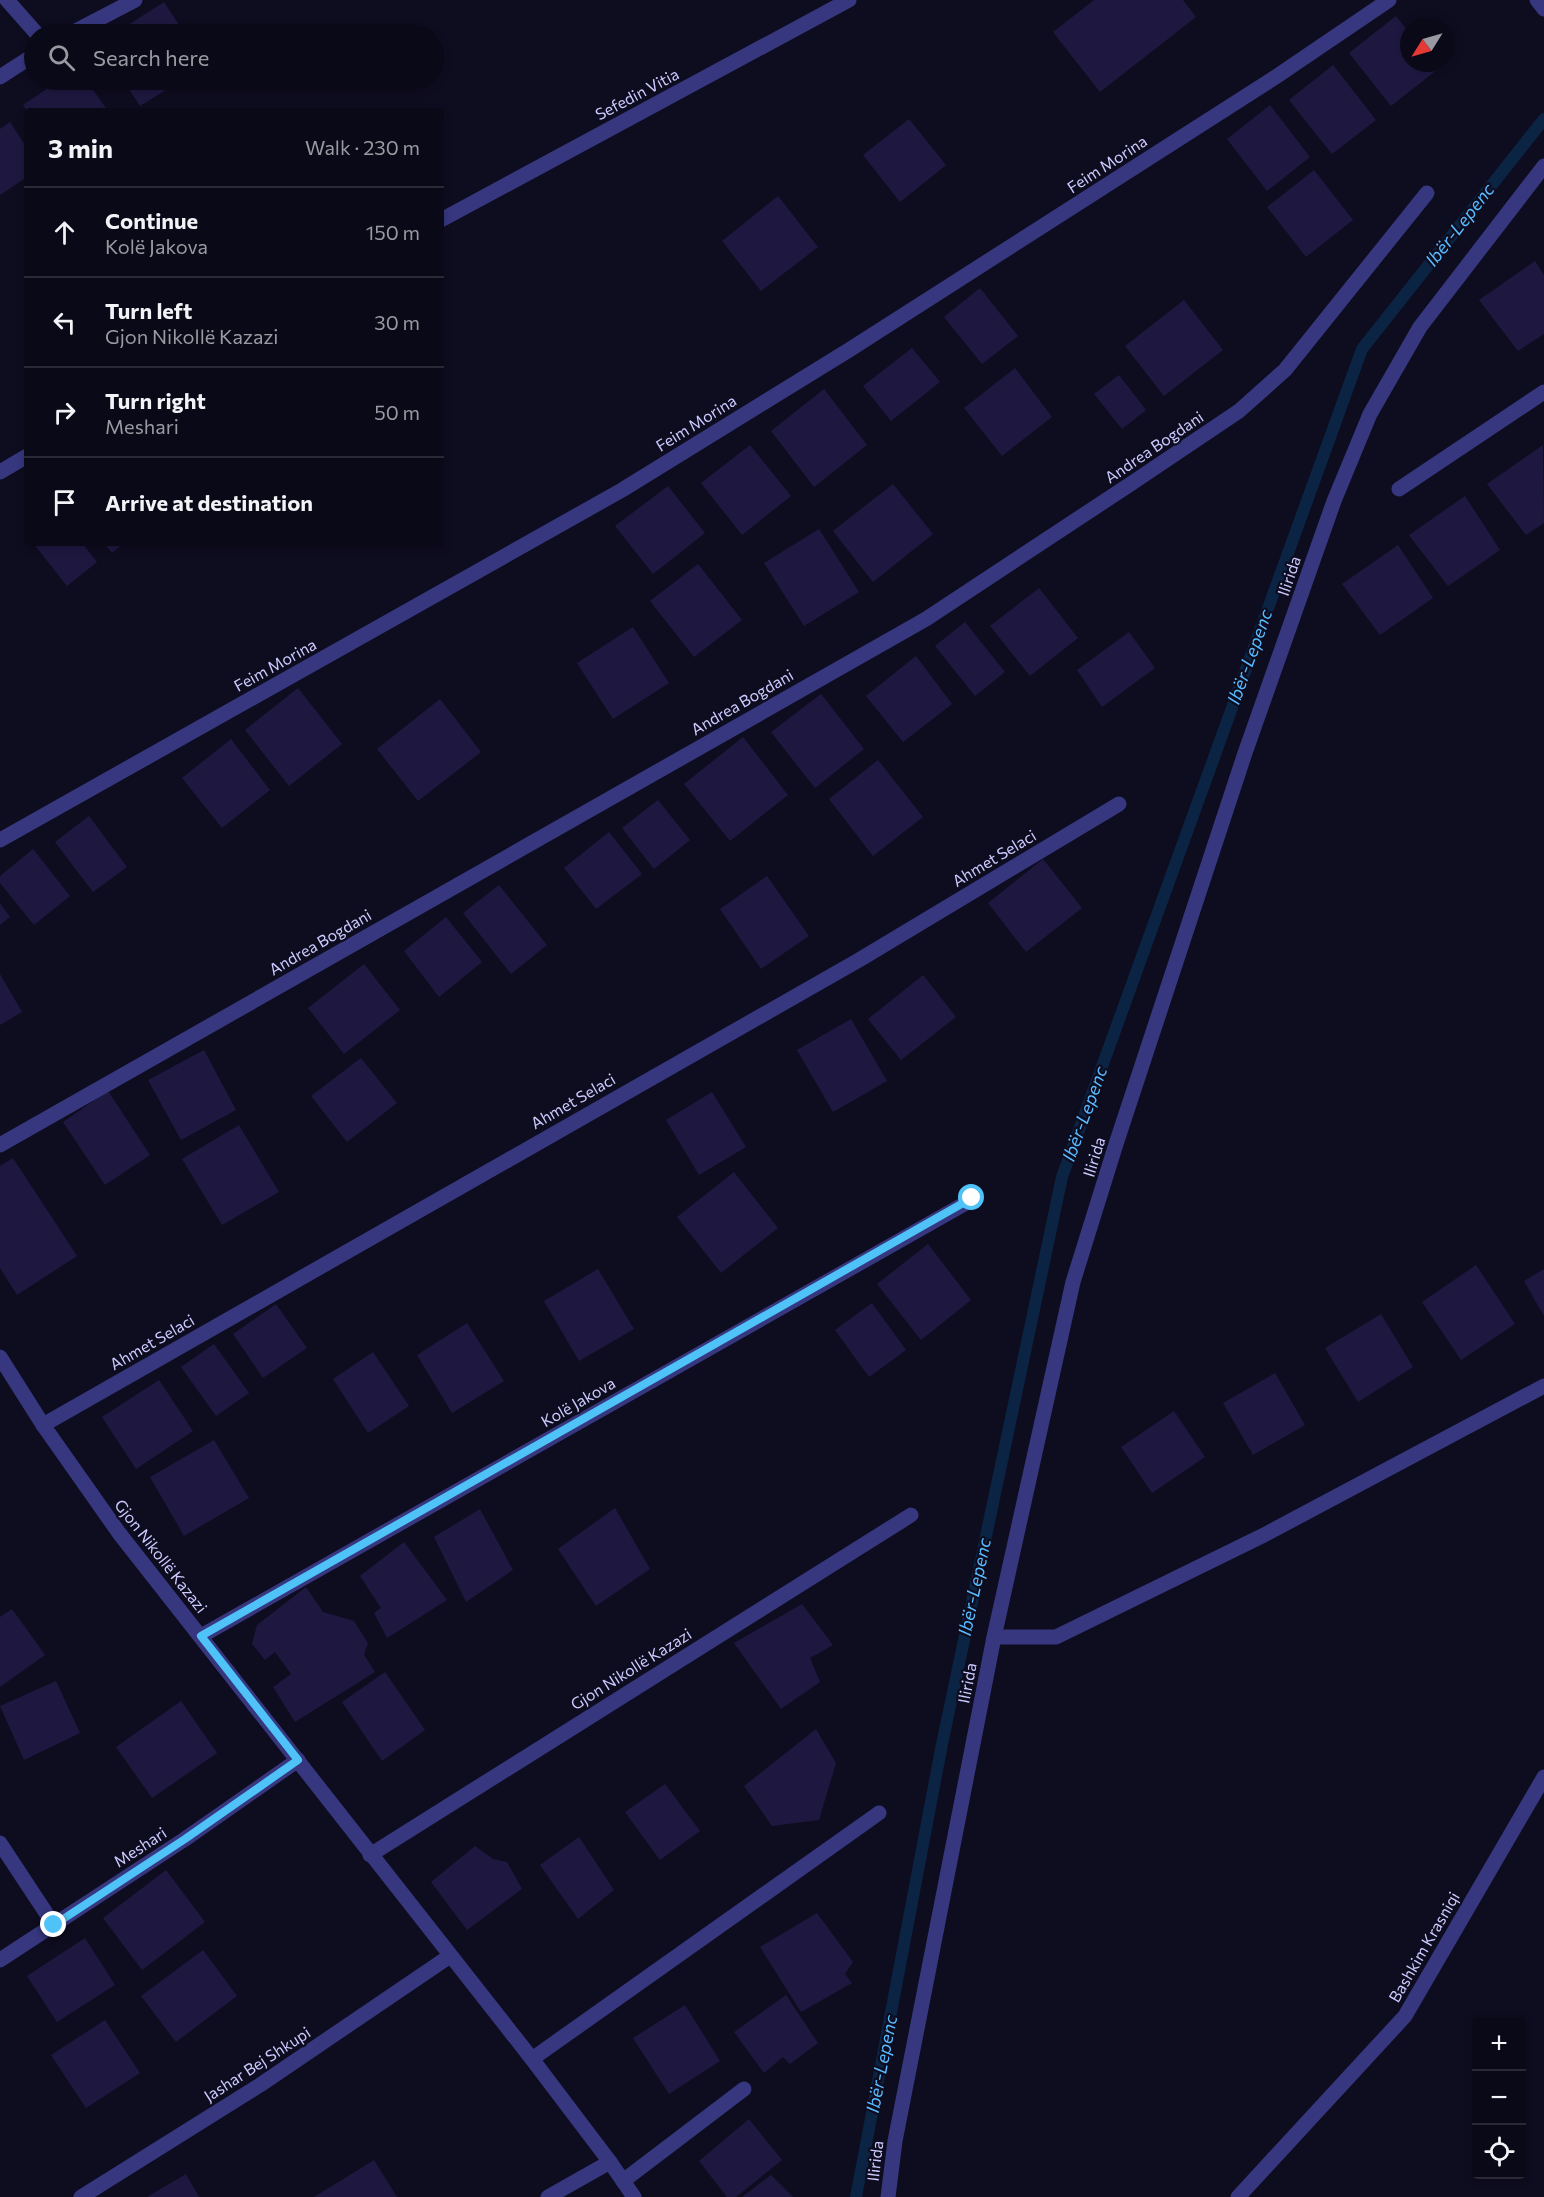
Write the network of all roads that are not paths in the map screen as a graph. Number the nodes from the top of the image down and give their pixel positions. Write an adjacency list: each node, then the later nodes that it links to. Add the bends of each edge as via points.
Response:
1 (7, 0): 7 (street)
2 (135, 0): 8 (street)
3 (849, 0): 13 (street, Sefedin Vitia)
4 (1389, 0): 19 (street, Feim Morina, via 930,299 622,490)
5 (1537, 0): 6 (street)
6 (1544, 9)
7 (28, 24)
8 (89, 24)
9 (24, 61): 10 (street)
10 (0, 77)
11 (1544, 166): 27 (street, Ilirida, via 1420,327 1370,414 1334,501 1245,753 1073,1282)
12 (1426, 193): 20 (street, Andrea Bogdani, via 1285,370 1239,411 1132,483 926,619)
13 (444, 218)
14 (1544, 392): 17 (street)
15 (24, 458): 16 (street)
16 (0, 472)
17 (1399, 489)
18 (1119, 804): 24 (street, Ahmet Selaci, via 859,960)
19 (0, 840)
20 (0, 1145)
21 (972, 1198): 26 (street, Kolë Jakova)
22 (0, 1357): 24 (street, Gjon Nikollë Kazazi)
23 (1544, 1386): 27 (street, via 1264,1535 1056,1637)
24 (43, 1425): 26 (street, Gjon Nikollë Kazazi, via 119,1533)
25 (911, 1515): 32 (street, Gjon Nikollë Kazazi)
26 (201, 1636): 28 (street, Gjon Nikollë Kazazi)
27 (994, 1637): 43 (street, Ilirida, via 895,2141)
28 (298, 1760): 32 (street, Gjon Nikollë Kazazi); 33 (street, Meshari)
29 (1544, 1777): 44 (street, Bashkim Krasniqi, via 1405,2016)
30 (879, 1813): 36 (street)
31 (0, 1843): 33 (street)
32 (370, 1855): 34 (street, Gjon Nikollë Kazazi)
33 (54, 1925): 35 (street, Meshari)
34 (450, 1956): 36 (street, Gjon Nikollë Kazazi); 40 (street, Jashar Bej Shkupi, via 260,2085)
35 (0, 1960)
36 (532, 2059): 38 (street, Gjon Nikollë Kazazi)
37 (744, 2089): 39 (street)
38 (610, 2162): 39 (street, Gjon Nikollë Kazazi); 41 (street)
39 (623, 2181): 42 (street, Gjon Nikollë Kazazi)
40 (81, 2197)
41 (548, 2197)
42 (634, 2197)
43 (888, 2197)
44 (1238, 2197)

